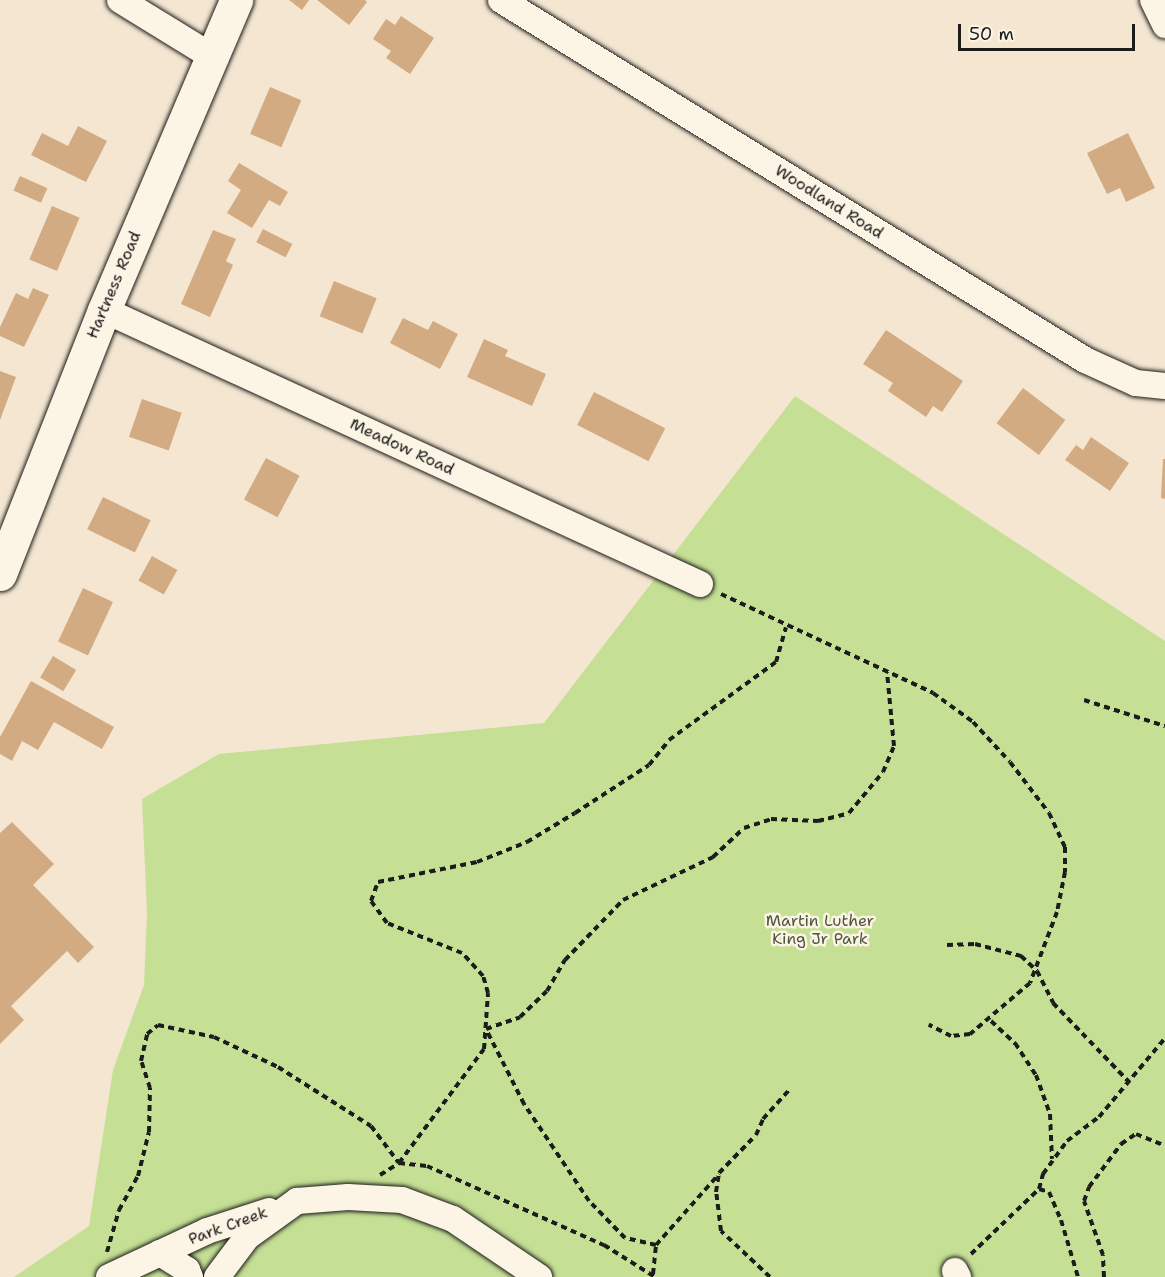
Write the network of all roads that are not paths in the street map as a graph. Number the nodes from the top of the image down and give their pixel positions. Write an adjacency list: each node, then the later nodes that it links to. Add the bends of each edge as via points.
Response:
1 (120, 0): 6 (street)
2 (236, 0): 6 (main road, Hartness Road)
3 (501, 0): 8 (street, Woodland Road, via 1085,360 1136,383)
4 (1154, 0): 5 (street)
5 (1165, 25)
6 (211, 56): 7 (main road, Hartness Road)
7 (104, 310): 9 (main road, Hartness Road); 10 (street, Meadow Road)
8 (1165, 387)
9 (0, 574)
10 (700, 584)
11 (297, 1201): 12 (street, Park Creek); 15 (street, via 247,1236); 16 (street, Park Creek, via 348,1197 402,1200 453,1220)
12 (160, 1253): 13 (street, Park Creek); 14 (street, Park Creek, via 187,1270)
13 (107, 1268)
14 (190, 1277)
15 (217, 1277)
16 (539, 1277)

